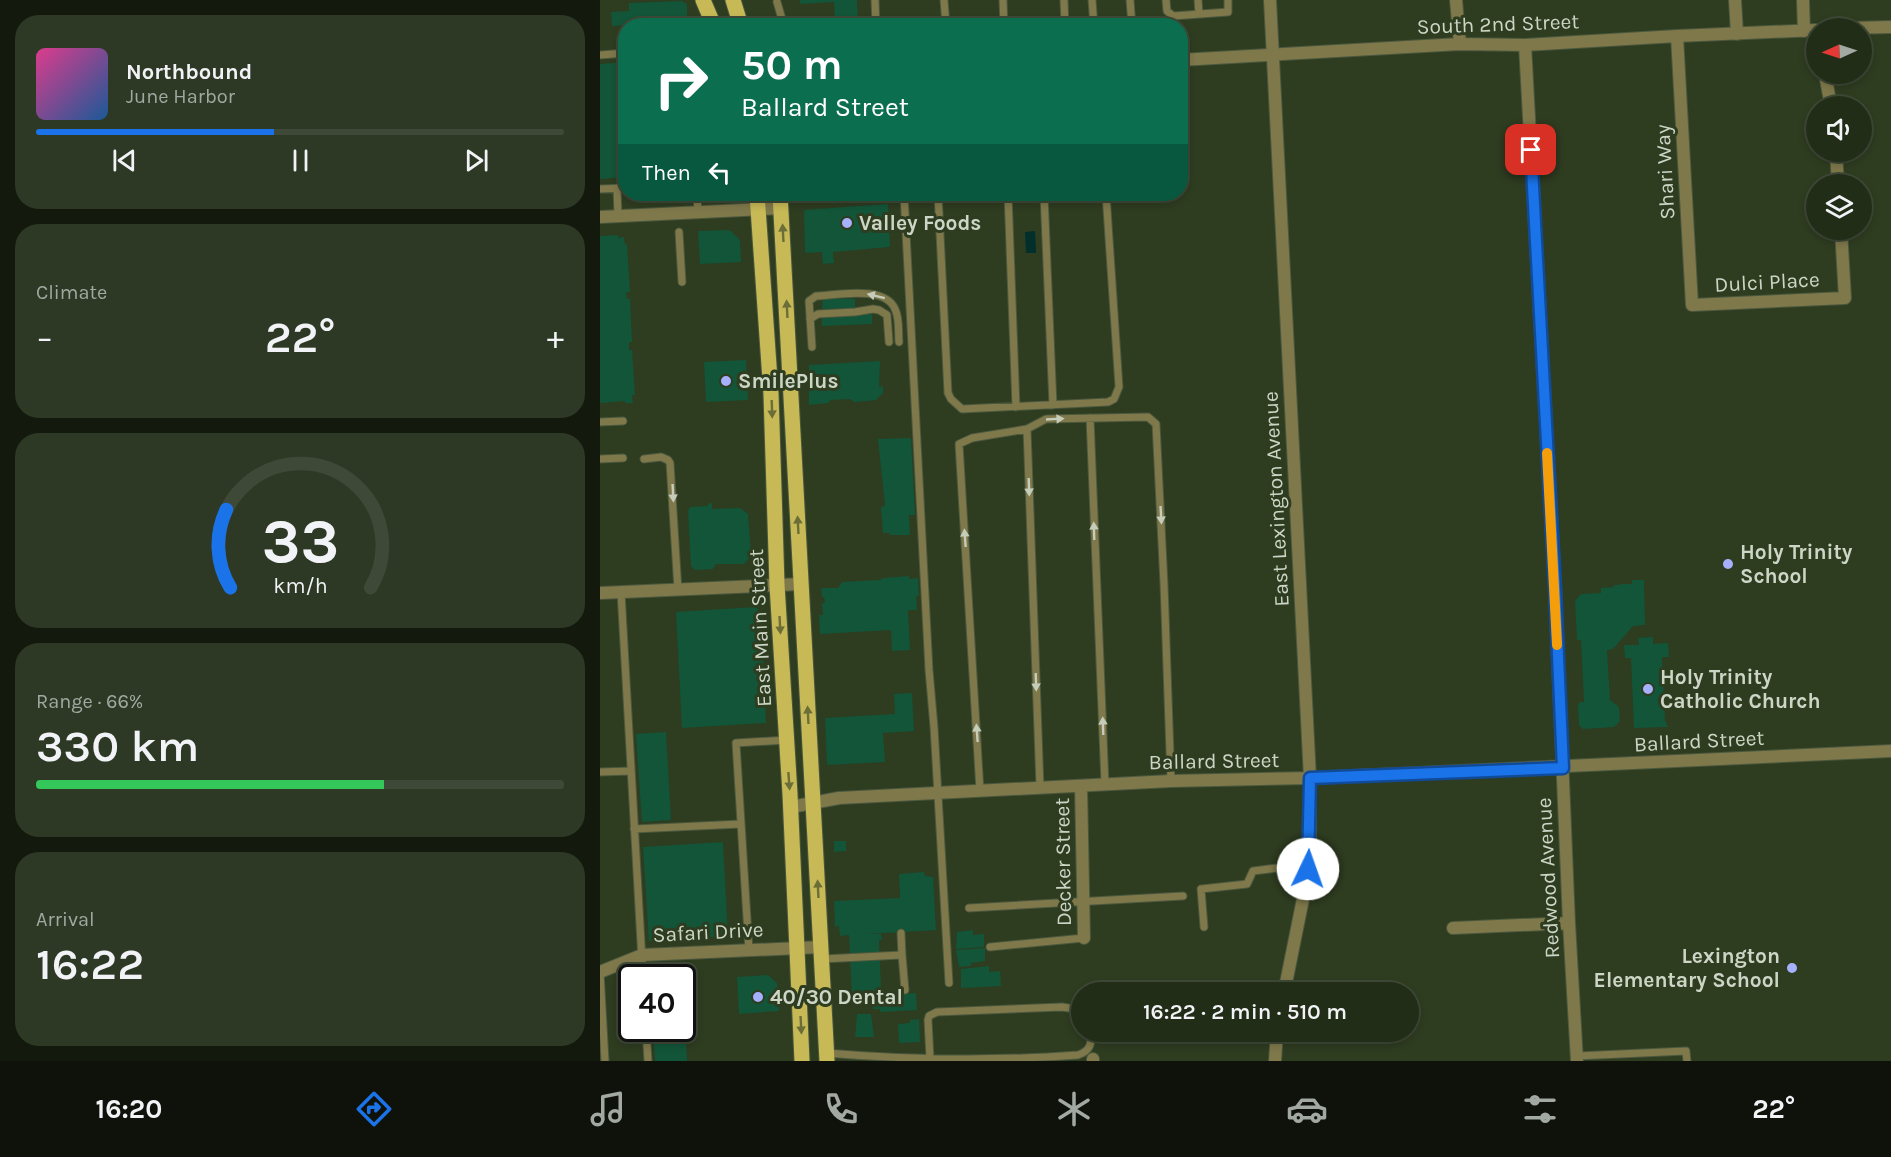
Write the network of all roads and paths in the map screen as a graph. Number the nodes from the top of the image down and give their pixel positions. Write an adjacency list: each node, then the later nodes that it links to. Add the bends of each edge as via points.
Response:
1 (704, 0): 18 (main road)
2 (733, 0): 19 (main road)
3 (875, 0): 21 (lane)
4 (944, 0): 22 (lane)
5 (1003, 0): 23 (lane)
6 (1064, 0): 24 (lane)
7 (1092, 0): 25 (lane)
8 (1130, 0): 26 (lane)
9 (1166, 0): 17 (lane, via 1167,11 1173,16)
10 (1198, 0): 17 (lane)
11 (1228, 0): 17 (lane, via 1228,12)
12 (1270, 0): 36 (street, East Lexington Avenue)
13 (1456, 0): 33 (street)
14 (1735, 0): 31 (street)
15 (1803, 0): 27 (street)
16 (777, 2): 20 (lane)
17 (1199, 14)
18 (711, 18)
19 (739, 18)
20 (782, 18)
21 (876, 18)
22 (945, 18)
23 (1004, 18)
24 (1065, 18)
25 (1093, 18)
26 (1131, 18)
27 (1807, 18)
28 (1872, 27): 29 (street)
29 (1891, 27)
30 (1806, 30): 31 (street, South 2nd Street)
31 (1737, 34): 32 (street, South 2nd Street)
32 (1677, 36): 34 (street, South 2nd Street); 56 (street, Shari Way)
33 (1460, 44): 34 (street, South 2nd Street); 36 (street, South 2nd Street)
34 (1525, 45): 79 (street, Redwood Avenue)
35 (618, 53): 37 (lane)
36 (1273, 53): 38 (street, South 2nd Street); 82 (street, East Lexington Avenue)
37 (600, 54)
38 (1188, 59)
39 (617, 188): 40 (lane); 51 (lane)
40 (600, 189)
41 (697, 201): 50 (lane)
42 (757, 201): 49 (main road, East Main Street)
43 (781, 201): 49 (street); 61 (main road, East Main Street, one-way to 43)
44 (904, 201): 88 (lane)
45 (938, 201): 64 (lane, via 948,393 962,409)
46 (1008, 201): 64 (lane)
47 (1044, 201): 63 (lane)
48 (1106, 201): 63 (lane, via 1119,387 1108,402)
49 (758, 210): 50 (street); 62 (main road, East Main Street)
50 (698, 213): 51 (street)
51 (618, 216): 52 (street)
52 (600, 217)
53 (679, 232): 55 (lane)
54 (1842, 240): 56 (street, Dulci Place, via 1845,298)
55 (682, 282)
56 (1692, 305)
57 (810, 319): 58 (lane, via 818,314 879,310 887,315); 59 (lane, one-way to 57, via 895,307 875,294 816,296 809,301); 60 (lane)
58 (889, 342)
59 (899, 342)
60 (812, 347)
61 (789, 348): 62 (main road); 72 (main road, East Main Street, one-way to 61)
62 (768, 351): 73 (main road, East Main Street, one-way to 73)
63 (1053, 405): 64 (lane)
64 (1016, 406)
65 (1090, 418): 68 (lane, one-way to 65, via 1046,419); 83 (lane, one-way to 83, via 1148,417 1156,424); 84 (lane, one-way to 65)
66 (623, 421): 67 (lane)
67 (600, 422)
68 (1027, 429): 86 (lane, one-way to 86); 87 (lane, one-way to 68, via 959,444 972,438)
69 (623, 458): 70 (lane)
70 (600, 459)
71 (644, 459): 74 (lane, one-way to 74, via 661,457 670,463)
72 (801, 584): 73 (street); 89 (main road, East Main Street, one-way to 72)
73 (777, 585): 74 (street); 77 (main road, East Main Street, one-way to 77)
74 (678, 590): 75 (street)
75 (621, 592): 76 (street); 80 (lane)
76 (600, 593)
77 (787, 740): 90 (main road, East Main Street, one-way to 90); 91 (lane, via 736,743)
78 (1891, 751): 79 (street, Ballard Street)
79 (1563, 768): 82 (street, Ballard Street); 97 (street, Redwood Avenue)
80 (631, 771): 81 (lane); 92 (lane)
81 (600, 772)
82 (1310, 778): 83 (street, Ballard Street); 93 (street, East Lexington Avenue)
83 (1171, 781): 84 (street, Ballard Street)
84 (1105, 784): 85 (street, Ballard Street)
85 (1081, 786): 86 (street, Ballard Street); 95 (street, Decker Street)
86 (1040, 787): 87 (street, Ballard Street)
87 (980, 791): 88 (street, Ballard Street)
88 (938, 793): 89 (street, Ballard Street); 111 (lane)
89 (813, 803): 90 (street, Ballard Street); 105 (main road, East Main Street, one-way to 89)
90 (791, 807): 103 (main road, East Main Street)
91 (741, 824): 92 (lane); 104 (lane)
92 (634, 829): 106 (lane)
93 (1308, 869): 98 (lane, via 1253,871 1247,884 1201,890); 110 (street, East Lexington Avenue)
94 (1183, 896): 95 (lane)
95 (1084, 902): 96 (lane); 101 (street, Decker Street)
96 (969, 908)
97 (1569, 923): 99 (street); 120 (street, Redwood Avenue)
98 (1204, 927)
99 (1453, 928)
100 (901, 933): 107 (lane)
101 (1084, 938): 102 (lane)
102 (990, 947)
103 (797, 948): 104 (street, Safari Drive); 105 (street, Safari Drive); 122 (main road, East Main Street, one-way to 122)
104 (749, 950): 106 (street, Safari Drive)
105 (822, 953): 107 (lane); 118 (main road, East Main Street)
106 (642, 955): 108 (lane); 109 (street, Safari Drive)
107 (902, 955): 112 (lane)
108 (642, 964)
109 (600, 972): 117 (lane)
110 (1286, 982)
111 (949, 983)
112 (904, 990)
113 (1071, 1008): 119 (lane, via 937,1012 928,1020)
114 (647, 1042): 121 (lane)
115 (1090, 1042): 119 (lane, via 1090,1047 1078,1055)
116 (1276, 1042): 123 (street)
117 (603, 1057)
118 (827, 1057): 119 (lane)
119 (930, 1059)
120 (1577, 1059): 124 (lane, via 1686,1051)
121 (648, 1061)
122 (802, 1061)
123 (1275, 1061)
124 (1687, 1061)

